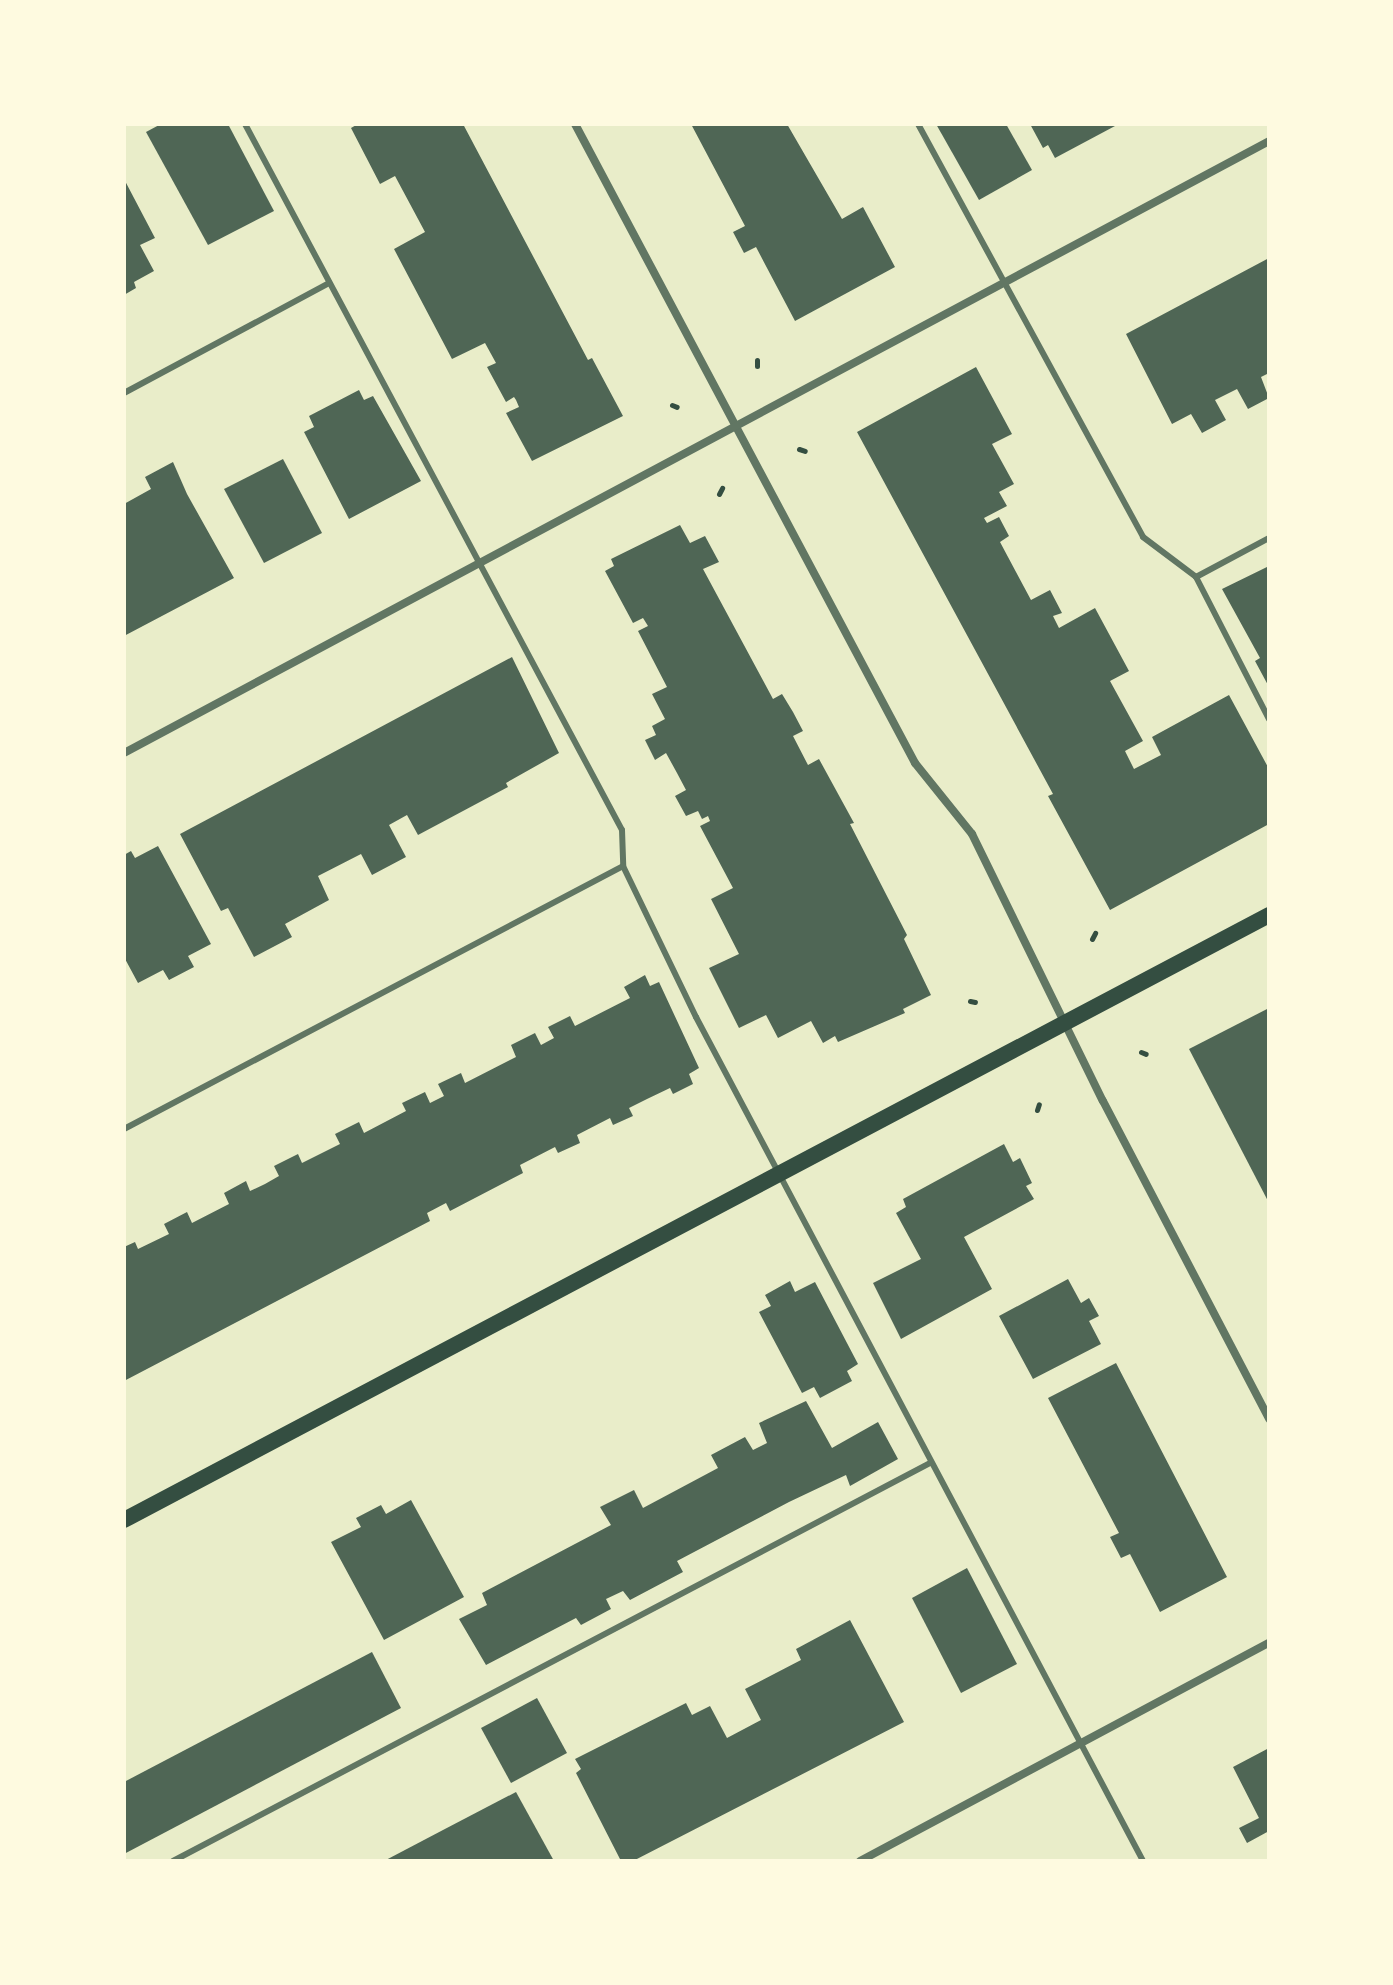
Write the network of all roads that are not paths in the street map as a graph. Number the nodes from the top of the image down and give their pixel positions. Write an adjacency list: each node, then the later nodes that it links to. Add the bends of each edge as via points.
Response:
1 (245, 124): 5 (lane)
2 (575, 124): 8 (street)
3 (918, 124): 6 (lane)
4 (1269, 141): 6 (street)
5 (329, 283): 7 (lane); 10 (lane)
6 (1002, 283): 8 (street); 11 (lane, via 1143,537)
7 (124, 393)
8 (736, 427): 10 (street); 16 (street, via 915,763 972,834)
9 (1269, 538): 11 (lane)
10 (479, 564): 13 (street); 14 (lane, via 622,830)
11 (1196, 577): 12 (lane)
12 (1269, 719)
13 (124, 753)
14 (623, 866): 17 (lane); 18 (lane)
15 (1269, 915): 16 (main road)
16 (1065, 1021): 18 (main road); 19 (street)
17 (124, 1129)
18 (779, 1174): 20 (lane); 21 (main road)
19 (1269, 1419)
20 (930, 1463): 23 (lane); 24 (lane)
21 (124, 1520)
22 (1269, 1643): 23 (street)
23 (1083, 1744): 25 (street); 26 (lane)
24 (173, 1861)
25 (860, 1861)
26 (1143, 1861)

